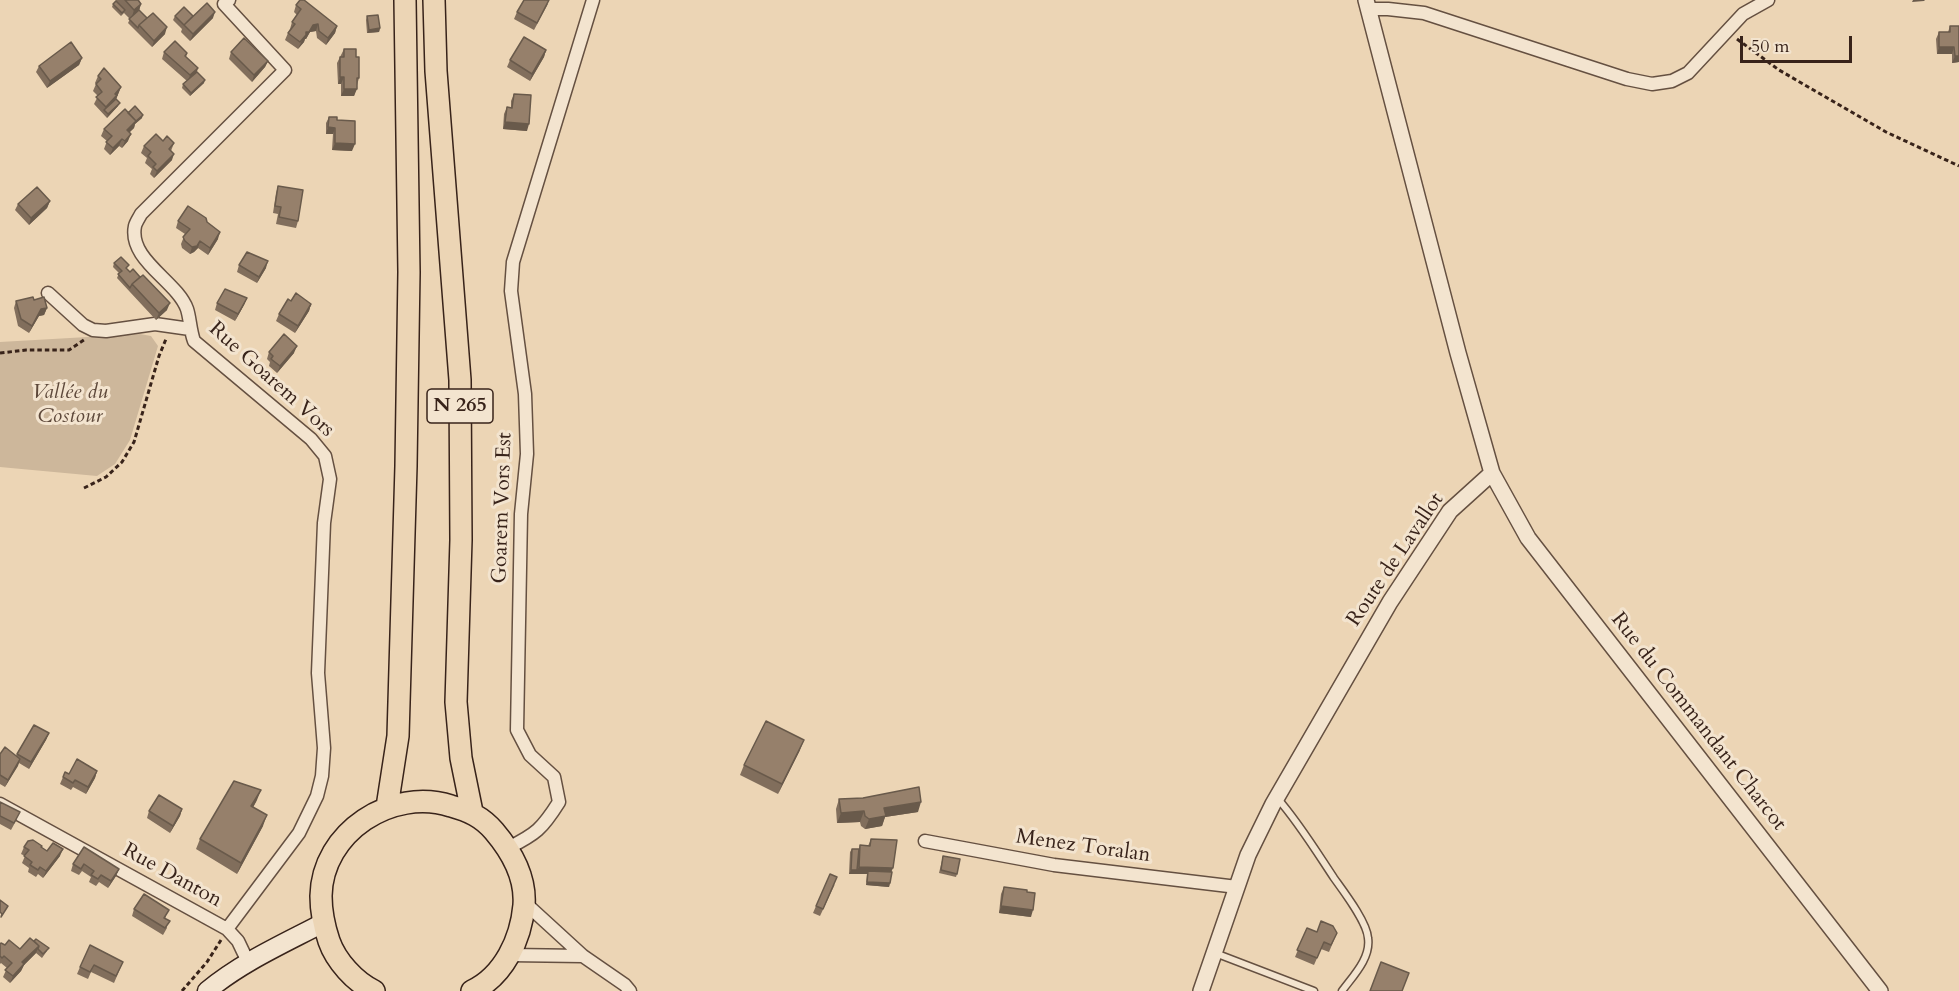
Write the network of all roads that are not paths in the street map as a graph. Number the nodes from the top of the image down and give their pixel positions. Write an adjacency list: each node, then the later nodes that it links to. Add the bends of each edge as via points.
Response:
1 (405, 0): 12 (highway, N 265, via 409,272 406,466 398,736)
2 (434, 0): 13 (highway, N 265, via 460,380 456,702 461,758)
3 (593, 0): 15 (street, Goarem Vors Est, via 513,262 511,291 525,394 527,454 521,514 517,730 530,755 554,777 559,802 545,824)
4 (1768, 0): 6 (street, via 1743,14 1688,73 1652,84 1424,13)
5 (225, 1): 8 (street, Rue Goarem Vors, via 285,70 141,214 135,226 140,253 187,308)
6 (1368, 4): 9 (street)
7 (48, 293): 8 (street, via 93,330 155,324)
8 (190, 329): 19 (street, Rue Goarem Vors, via 194,341 210,356 311,439 325,456 330,479 324,523 318,674 324,748 322,776 299,833)
9 (1492, 473): 10 (street, Route de Lavallot, via 1444,520 1390,602); 31 (street, Rue du Commandant Charcot, via 1528,538)
10 (1277, 798): 16 (street, Route de Lavallot, via 1248,855); 30 (lane, via 1356,910 1369,937 1362,964)
11 (0, 804): 19 (street, Rue Danton)
12 (387, 807): 13 (highway, via 413,801 440,802); 18 (highway, via 362,820 341,841 327,866 321,894)
13 (472, 812): 15 (highway)
14 (925, 841): 16 (street, Menez Toralan, via 1054,865)
15 (508, 848): 17 (highway, via 520,874)
16 (1237, 887): 20 (street, Route de Lavallot)
17 (524, 902): 21 (highway, via 520,930); 22 (street)
18 (323, 923): 23 (main road); 25 (highway, via 332,949 348,972)
19 (227, 929): 23 (street, Rue Danton)
20 (1214, 953): 28 (street, Route de Lavallot); 29 (lane)
21 (510, 955): 22 (street); 26 (highway, via 495,974)
22 (583, 956): 27 (street)
23 (248, 962): 24 (main road)
24 (207, 991)
25 (374, 991)
26 (472, 991)
27 (630, 991)
28 (1201, 991)
29 (1314, 991)
30 (1342, 991)
31 (1880, 991)

